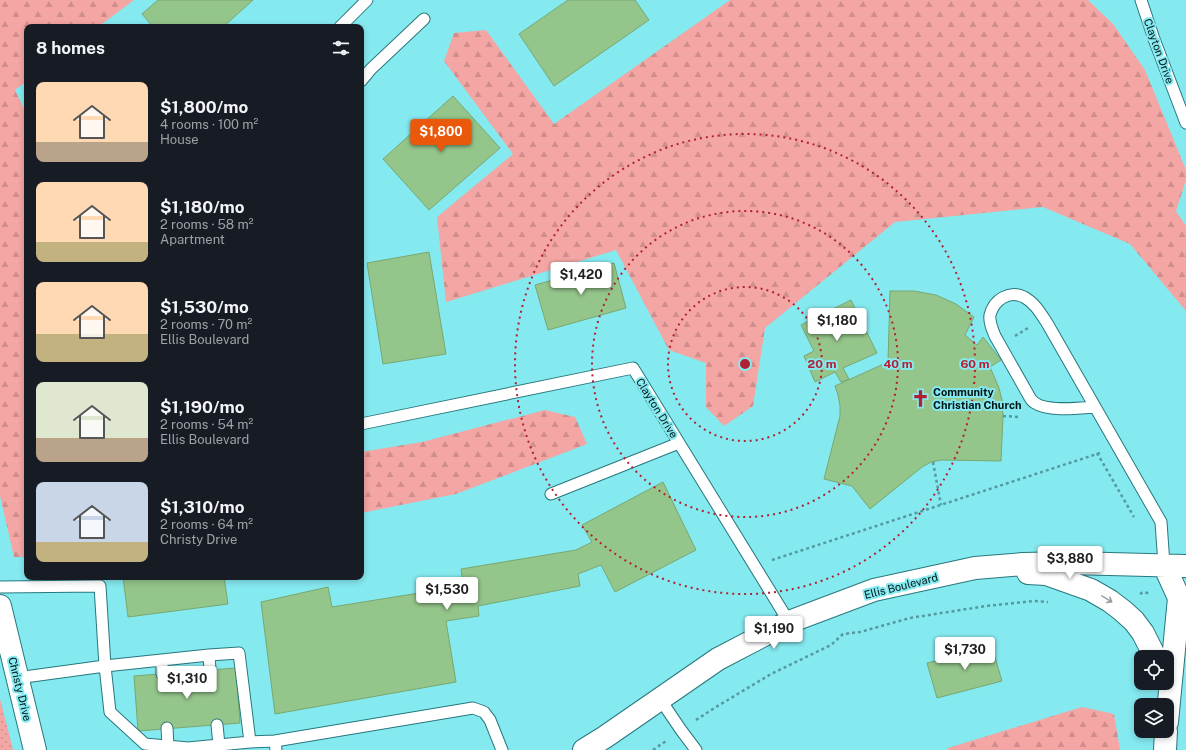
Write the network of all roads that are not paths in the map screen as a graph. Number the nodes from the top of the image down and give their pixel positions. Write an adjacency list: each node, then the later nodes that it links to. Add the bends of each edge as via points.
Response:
1 (367, 0): 4 (lane)
2 (1141, 0): 6 (lane, Clayton Drive)
3 (424, 19): 5 (lane)
4 (343, 24)
5 (364, 77)
6 (1186, 123)
7 (1095, 407): 7 (lane, via 1033,304 1024,297 1012,294 1000,298 993,306 991,326 1028,396 1044,407); 11 (lane, via 1161,522)
8 (364, 423): 9 (lane, Clayton Drive, via 633,368)
9 (679, 443): 10 (lane); 16 (lane, Clayton Drive)
10 (551, 494)
11 (1164, 566): 12 (main road, Ellis Boulevard); 13 (main road, Ellis Boulevard, via 1071,563); 24 (main road, via 1179,598)
12 (1186, 566)
13 (975, 568): 16 (main road, Ellis Boulevard, via 874,590); 17 (main road, one-way to 17, via 1046,574 1091,590 1110,601 1134,621)
14 (0, 587): 20 (lane, via 100,586)
15 (0, 606): 23 (main road, Christy Drive)
16 (790, 622): 25 (main road, Ellis Boulevard, via 718,659)
17 (1152, 650)
18 (209, 655): 19 (lane); 21 (lane); 29 (lane, via 239,653)
19 (162, 660): 20 (lane); 22 (lane)
20 (105, 666): 23 (lane); 31 (lane, via 110,712 145,744)
21 (210, 670)
22 (162, 674)
23 (17, 678): 34 (main road, Christy Drive)
24 (1169, 698)
25 (660, 699): 36 (main road, Ellis Boulevard); 37 (lane)
26 (217, 725): 30 (lane)
27 (166, 728): 31 (lane)
28 (1166, 738): 38 (main road)
29 (250, 742): 30 (lane); 32 (lane)
30 (219, 745): 33 (lane)
31 (168, 746): 33 (lane)
32 (275, 746): 35 (lane, via 473,708 484,712 490,720)
33 (188, 749)
34 (35, 750)
35 (502, 750)
36 (584, 750)
37 (696, 750)
38 (1165, 750)

